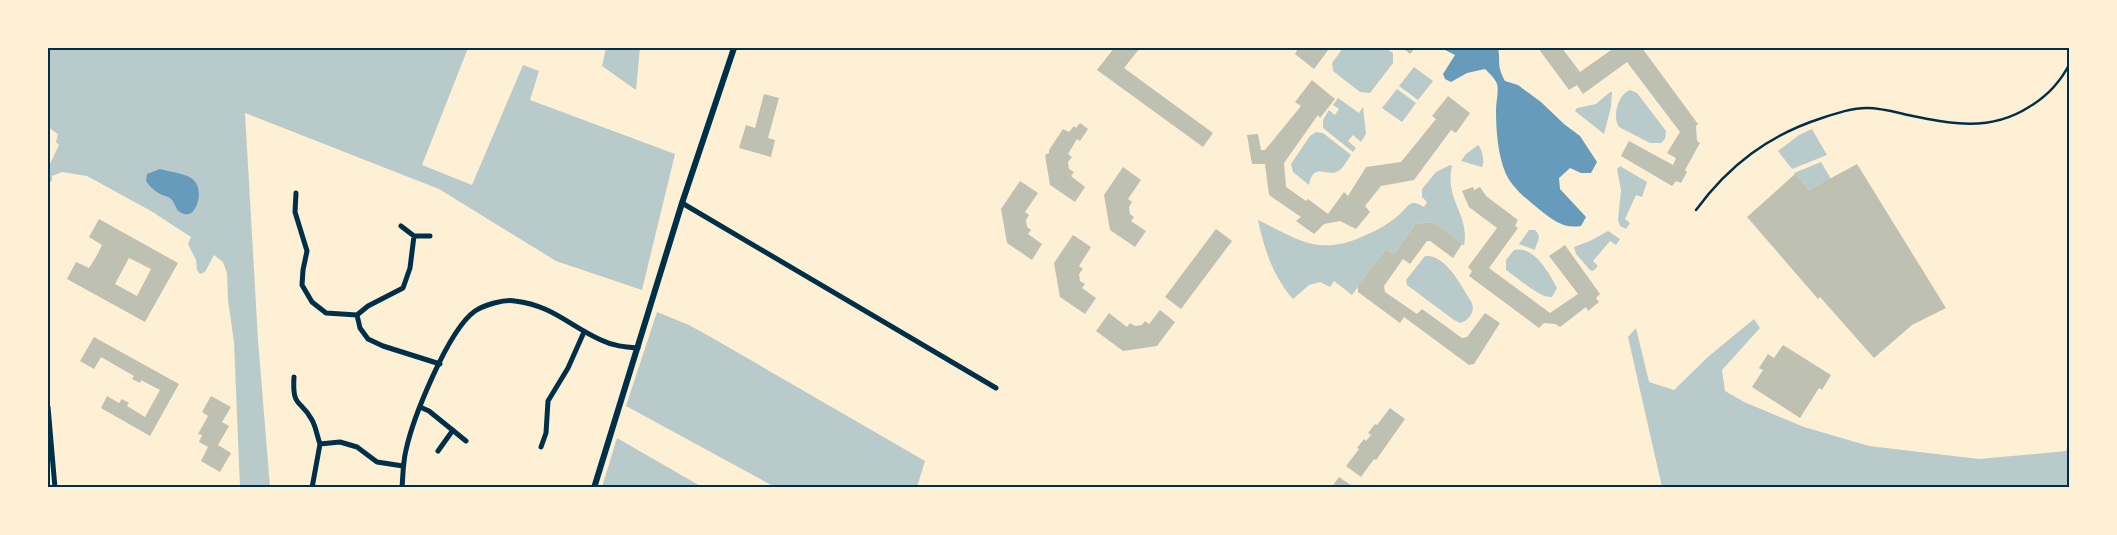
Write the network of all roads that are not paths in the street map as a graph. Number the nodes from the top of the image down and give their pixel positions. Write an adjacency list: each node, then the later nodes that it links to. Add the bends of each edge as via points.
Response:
1 (734, 48): 4 (street)
2 (2070, 63): 5 (lane, via 2054,86 2034,104 1996,122 1956,124 1868,108 1846,111 1805,124 1740,160)
3 (296, 193): 11 (street, via 295,212 307,251 302,286 312,302 326,313)
4 (682, 203): 7 (street); 13 (street)
5 (1696, 210)
6 (710, 211): 7 (street)
7 (707, 217): 16 (street)
8 (401, 226): 9 (street)
9 (414, 236): 10 (street); 11 (street, via 404,288)
10 (430, 236)
11 (357, 315): 14 (street, via 360,328 368,339)
12 (584, 332): 13 (street, via 617,346); 14 (street, via 548,309 514,300 492,304 475,311 459,329); 22 (street, via 548,402 546,432)
13 (638, 348): 28 (street)
14 (440, 364): 18 (street)
15 (294, 377): 21 (street, via 293,393 312,420)
16 (996, 388)
17 (48, 407): 25 (street)
18 (420, 407): 19 (street); 24 (street)
19 (453, 430): 20 (street); 23 (street)
20 (466, 440)
21 (320, 444): 24 (street, via 348,444 377,462); 26 (street)
22 (541, 447)
23 (438, 451)
24 (403, 466): 27 (street)
25 (55, 488)
26 (312, 488)
27 (402, 488)
28 (594, 488)

